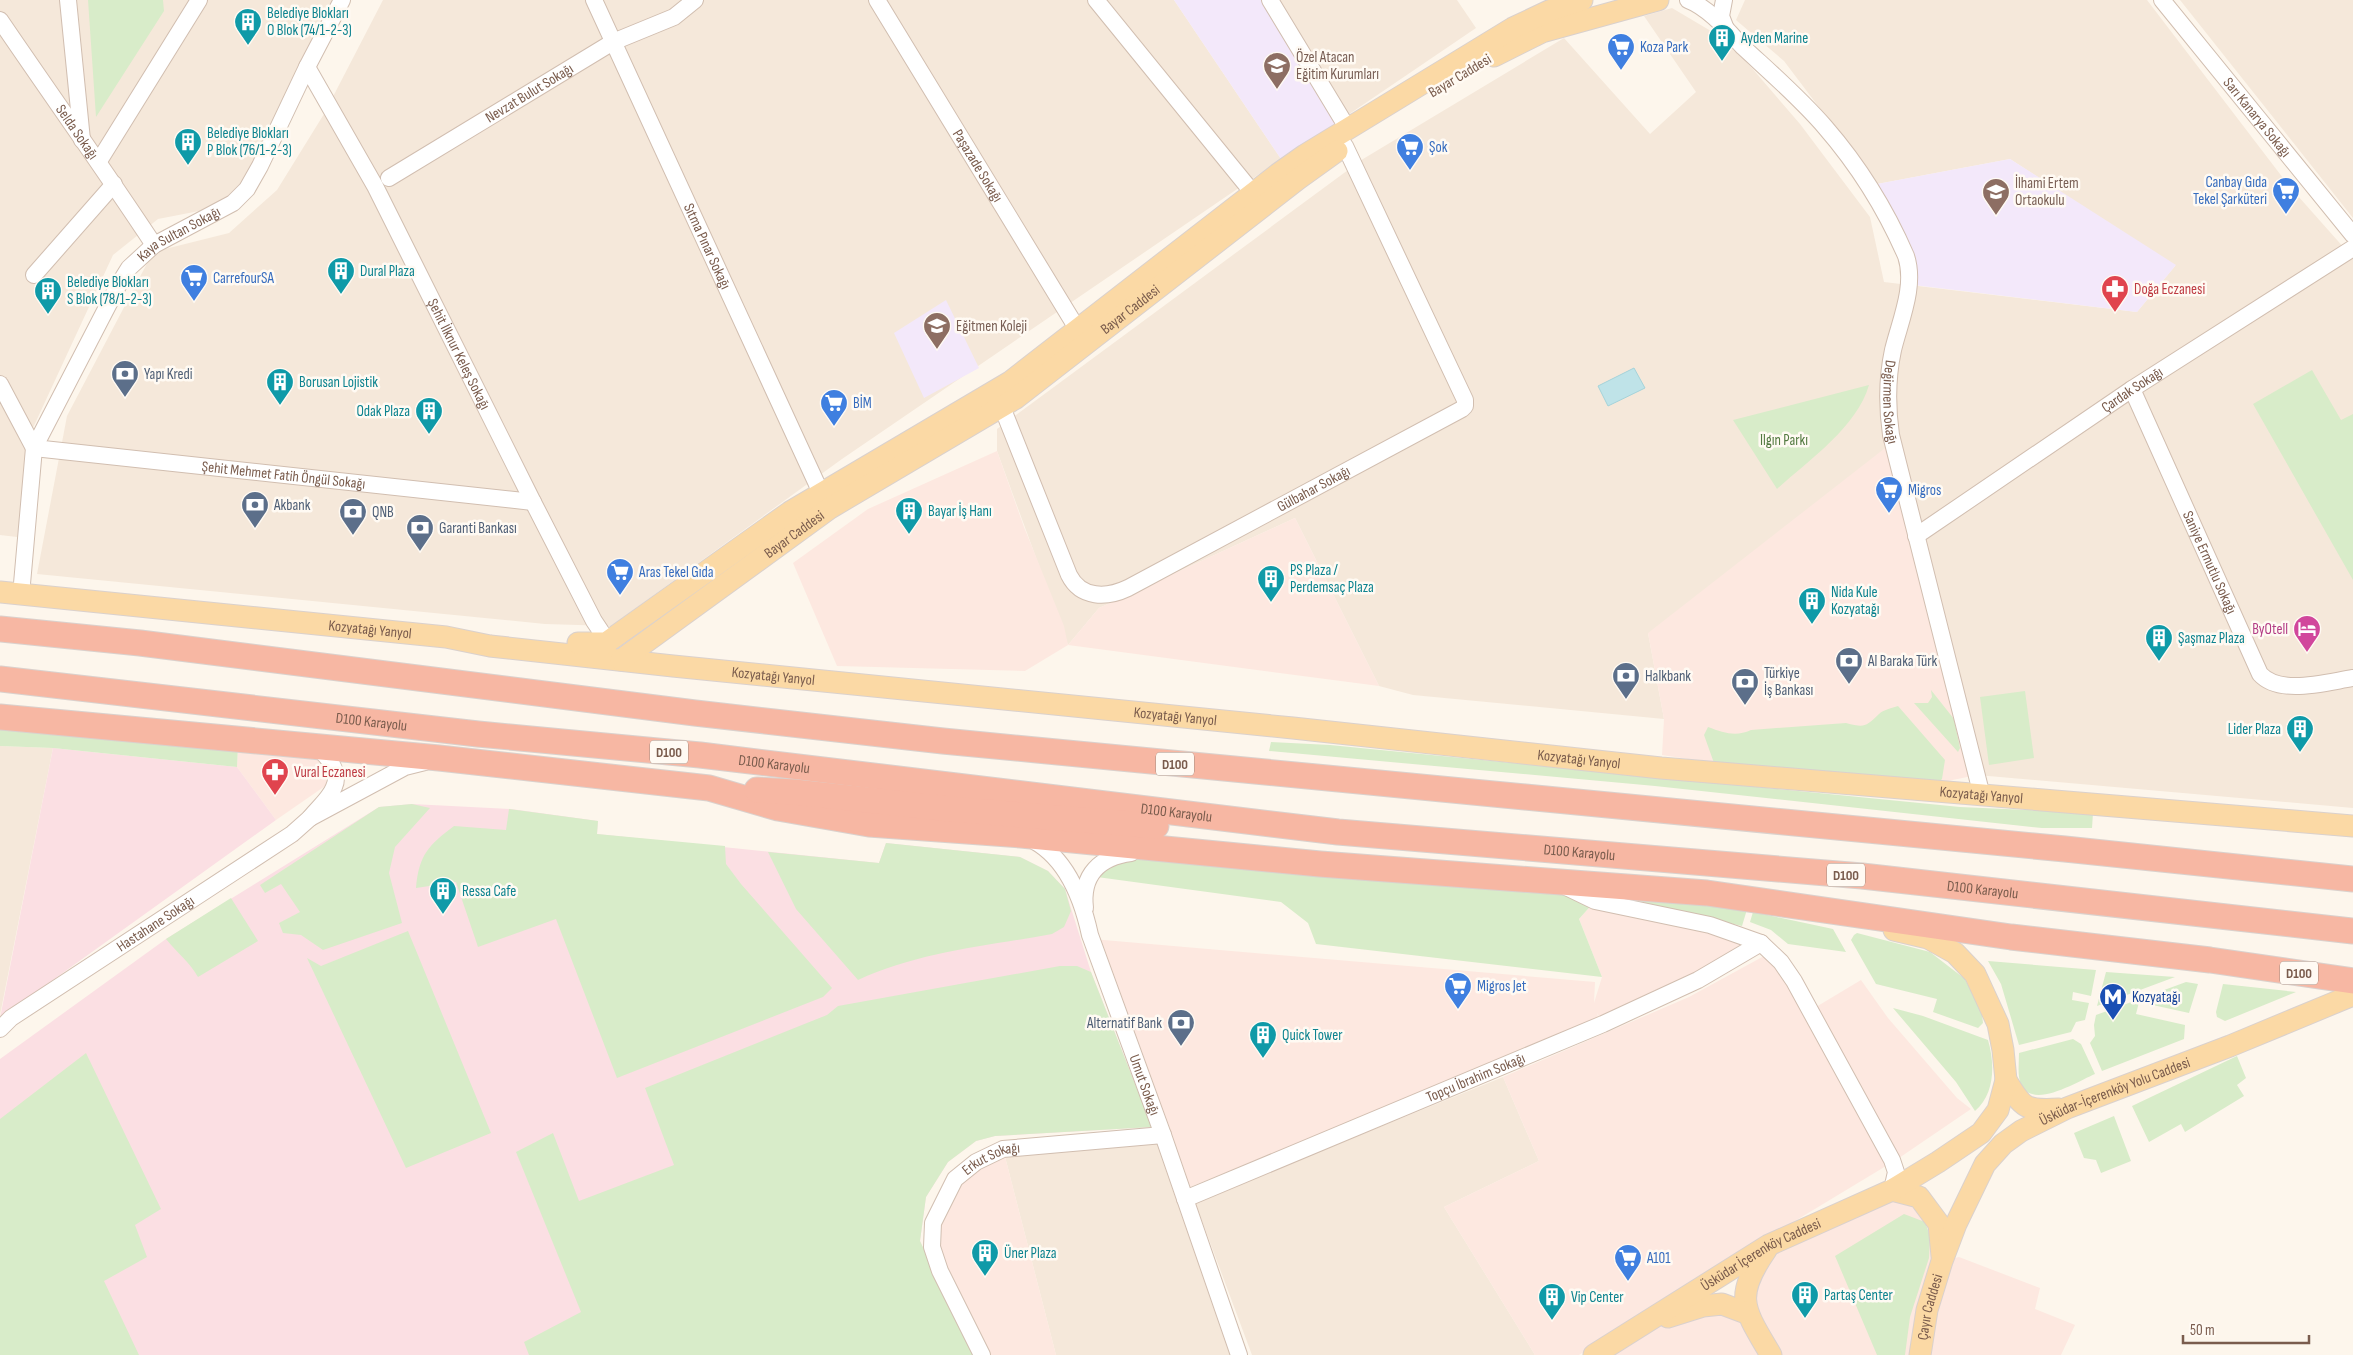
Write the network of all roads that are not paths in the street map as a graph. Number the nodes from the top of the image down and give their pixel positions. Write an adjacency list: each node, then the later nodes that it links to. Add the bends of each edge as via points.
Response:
1 (68, 0): 22 (street)
2 (199, 0): 23 (street)
3 (342, 0): 20 (street, Kaya Sultan Sokağı)
4 (594, 0): 19 (street, Sıtma Pınar Sokağı)
5 (679, 0): 16 (street)
6 (695, 0): 16 (street, Nevzat Bulut Sokağı)
7 (878, 0): 31 (street, Paşazade Sokağı)
8 (1096, 0): 26 (street)
9 (1270, 0): 21 (street, Gülbahar Sokağı)
10 (1583, 0): 15 (street, via 1594,10); 21 (main road, Bayar Caddesi, via 1521,24)
11 (1658, 0): 15 (main road, Bayar Caddesi)
12 (1688, 0): 18 (street, Değirmen Sokağı, via 1701,7)
13 (1724, 0): 18 (street, via 1722,20)
14 (2162, 0): 27 (street, Sarı Kanarya Sokağı)
15 (1605, 14): 21 (main road, Bayar Caddesi, via 1558,27 1518,43)
16 (674, 17): 19 (street, Nevzat Bulut Sokağı)
17 (0, 20): 22 (street, Selda Sokağı)
18 (1729, 33): 38 (street, Değirmen Sokağı, via 1813,113 1842,147 1867,184 1906,256 1907,290 1892,356 1888,411 1892,441)
19 (613, 42): 24 (street, Nevzat Bulut Sokağı); 36 (street, Sıtma Pınar Sokağı)
20 (307, 66): 28 (street, Kaya Sultan Sokağı, via 247,189 233,202); 37 (street, Şehit İlknur Keleş Sokağı, via 378,194)
21 (1346, 138): 26 (main road, Bayar Caddesi, via 1296,161); 34 (main road, Bayar Caddesi, via 1298,179); 34 (street, Gülbahar Sokağı, via 1465,400 1462,409 1128,588 1102,595 1082,591 1071,579)
22 (83, 142): 23 (street, Selda Sokağı)
23 (99, 161): 25 (street, Selda Sokağı)
24 (389, 178)
25 (114, 184): 28 (street, Selda Sokağı); 30 (street)
26 (1253, 193): 31 (main road, Bayar Caddesi)
27 (2353, 236)
28 (154, 245): 35 (street, Kaya Sultan Sokağı, via 129,268 119,284)
29 (2353, 248): 33 (street, Çardak Sokağı)
30 (34, 275)
31 (1078, 330): 36 (main road, Bayar Caddesi, via 994,392)
32 (2, 389): 35 (street)
33 (2132, 389): 38 (street, Çardak Sokağı); 44 (street, Saniye Ermutlu Sokağı, via 2260,674 2285,686)
34 (1002, 407): 43 (main road, Bayar Caddesi, via 844,500)
35 (34, 448): 37 (street, Şehit Mehmet Fatih Öngül Sokağı); 39 (street, Kaya Sultan Sokağı)
36 (821, 493): 42 (main road, Bayar Caddesi)
37 (532, 502): 42 (street, Şehit İlknur Keleş Sokağı)
38 (1916, 536): 50 (street, Değirmen Sokağı)
39 (10, 594): 41 (main road, Kozyatağı Yanyol)
40 (0, 629): 56 (highway, D100, via 140,643 943,741)
41 (446, 637): 42 (main road, via 480,633 597,645); 43 (main road, Kozyatağı Yanyol, via 490,646)
42 (608, 642): 43 (main road)
43 (621, 660): 50 (main road, Kozyatağı Yanyol, via 1661,768)
44 (2353, 678)
45 (0, 679): 53 (highway, D100 Karayolu / D100, via 478,734 710,756)
46 (8, 716): 47 (highway, D100)
47 (317, 747): 48 (highway, D100); 51 (street, Hastahane Sokağı, via 330,758 335,787)
48 (439, 758): 49 (highway, D100); 51 (street, Hastahane Sokağı, via 405,767)
49 (709, 788): 53 (highway, via 794,792 1112,823); 54 (highway, D100, via 778,808 869,824)
50 (1982, 796): 52 (main road, Kozyatağı Yanyol)
51 (310, 818): 64 (street, Hastahane Sokağı, via 292,834 11,1018)
52 (2353, 826)
53 (1338, 832): 60 (highway, D100 Karayolu / D100, via 1862,876)
54 (1021, 835): 55 (highway, D100); 59 (street, Umut Sokağı, via 1037,842 1069,874)
55 (1162, 848): 57 (highway, D100); 59 (street, via 1114,855 1098,864 1088,879 1084,895)
56 (2353, 879)
57 (1555, 882): 58 (highway, D100, via 1707,893); 61 (street, via 1595,902 1710,925)
58 (1826, 912): 62 (highway, D100); 65 (main road, via 1928,938 1955,952 1975,974 1998,1024)
59 (1086, 917): 67 (street, Umut Sokağı)
60 (2353, 930)
61 (1761, 944): 68 (street, via 1781,962 1794,981 1892,1160 1896,1172); 69 (street, Topçu İbrahim Sokağı, via 1698,980 1603,1024)
62 (2353, 981)
63 (2353, 996): 66 (main road, Üsküdar-İçerenköy Yolu Caddesi)
64 (0, 1030)
65 (2006, 1080): 66 (main road, via 2017,1100 2034,1111); 68 (main road, Üsküdar İçerenköy Caddesi, via 1998,1110 1981,1133)
66 (2067, 1108): 71 (main road, Üsküdar-İçerenköy Yolu Caddesi, via 2021,1131 2003,1144 1985,1164)
67 (1163, 1135): 69 (street, Umut Sokağı); 74 (street, Erkut Sokağı, via 1003,1149 976,1162 955,1179 933,1223 932,1247 940,1271)
68 (1892, 1190): 70 (main road, Üsküdar İçerenköy Caddesi); 71 (main road, via 1919,1197 1939,1224)
69 (1185, 1199): 75 (street, Umut Sokağı)
70 (1769, 1245): 72 (main road, via 1754,1267 1746,1287); 73 (main road, Üsküdar İçerenköy Caddesi)
71 (1942, 1261): 78 (main road, Çayır Caddesi)
72 (1746, 1313): 73 (main road, Üsküdar İçerenköy Caddesi, via 1722,1304 1704,1306); 77 (main road)
73 (1633, 1329): 76 (main road, Üsküdar İçerenköy Caddesi)
74 (982, 1355)
75 (1240, 1355)
76 (1594, 1355)
77 (1771, 1355)
78 (1920, 1355)

